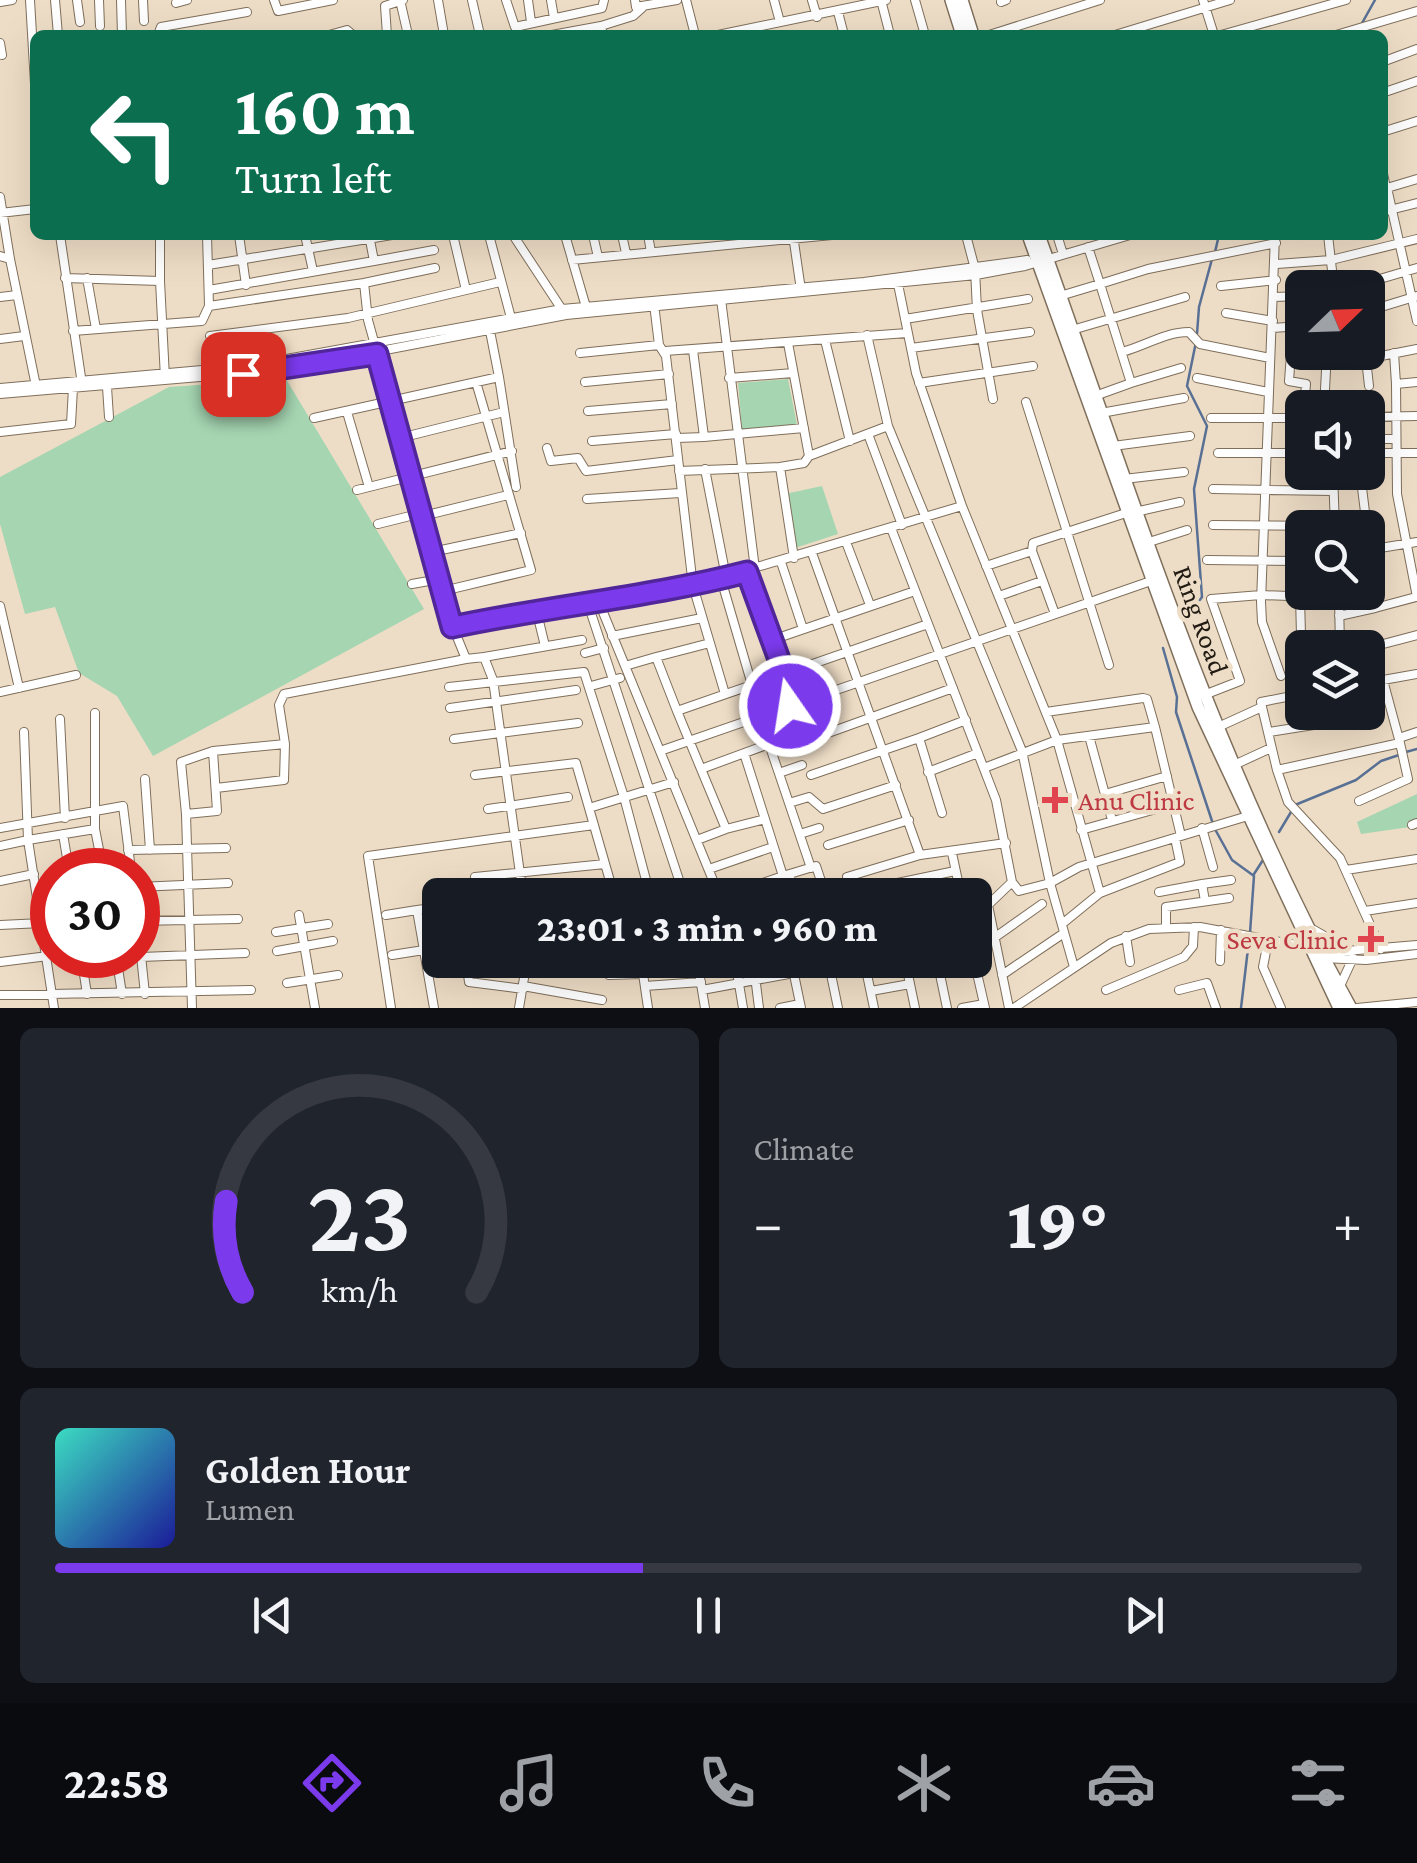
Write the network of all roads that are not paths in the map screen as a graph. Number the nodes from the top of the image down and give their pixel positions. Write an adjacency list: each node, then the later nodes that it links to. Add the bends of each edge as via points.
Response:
1 (12, 0): 31 (street)
2 (30, 0): 48 (street)
3 (55, 0): 49 (street)
4 (78, 0): 42 (street)
5 (99, 0): 47 (street)
6 (121, 0): 50 (street)
7 (142, 0): 43 (street)
8 (187, 0): 32 (street)
9 (274, 0): 10 (street, via 278,11)
10 (333, 0)
11 (402, 0): 53 (street, via 385,6); 54 (street)
12 (438, 0): 55 (street)
13 (472, 0): 56 (street)
14 (506, 0): 44 (street, via 512,26)
15 (528, 0): 44 (street)
16 (551, 0): 40 (street)
17 (574, 0): 38 (street)
18 (604, 0): 38 (street, via 602,8)
19 (677, 0): 33 (street)
20 (686, 0): 58 (street)
21 (774, 0): 45 (street)
22 (812, 0): 39 (street)
23 (841, 0): 35 (street)
24 (883, 0): 35 (street); 62 (street)
25 (915, 0): 63 (street)
26 (952, 0): 64 (highway)
27 (962, 0): 65 (highway)
28 (1100, 0): 66 (street)
29 (1230, 0): 34 (street)
30 (1346, 0): 69 (street)
31 (0, 2)
32 (176, 3)
33 (639, 3): 57 (street, via 632,16)
34 (1204, 4): 67 (street); 68 (street)
35 (841, 11): 39 (street); 61 (street)
36 (1417, 11): 70 (street)
37 (247, 12): 41 (street)
38 (577, 12): 40 (street)
39 (817, 17): 46 (street)
40 (554, 18): 44 (street)
41 (199, 21): 51 (street); 52 (street)
42 (80, 22)
43 (144, 22)
44 (531, 22)
45 (780, 22): 46 (street); 59 (street)
46 (796, 22): 60 (street)
47 (100, 26)
48 (32, 30)
49 (58, 30)
50 (122, 30)
51 (160, 30)
52 (198, 30)
53 (387, 30)
54 (407, 30)
55 (443, 30)
56 (479, 30)
57 (602, 30)
58 (694, 30)
59 (760, 30)
60 (798, 30)
61 (843, 30)
62 (889, 30)
63 (924, 30)
64 (961, 30)
65 (971, 30)
66 (1005, 30)
67 (1130, 30)
68 (1215, 30)
69 (1235, 30)
70 (1353, 30)
71 (0, 43): 73 (street)
72 (1417, 49): 74 (street)
73 (2, 56)
74 (1388, 60)
75 (1417, 81): 76 (street)
76 (1388, 91)
77 (1417, 124): 78 (street)
78 (1388, 133)
79 (1417, 179): 80 (street)
80 (1388, 188)
81 (0, 197): 85 (street)
82 (1417, 203): 84 (street)
83 (30, 210): 85 (street)
84 (1388, 212)
85 (1, 213): 121 (street)
86 (1388, 215): 113 (street)
87 (1417, 239): 113 (street)
88 (61, 240): 136 (street)
89 (160, 240): 139 (street)
90 (207, 240): 128 (street)
91 (240, 240): 122 (street)
92 (307, 240): 115 (street)
93 (352, 240): 115 (street)
94 (370, 240): 126 (street)
95 (454, 240): 147 (street)
96 (491, 240): 141 (street)
97 (520, 240): 164 (street)
98 (566, 240): 123 (street)
99 (594, 240): 120 (street)
100 (623, 240): 119 (street)
101 (649, 240): 117 (street)
102 (754, 240): 117 (street)
103 (794, 240): 148 (street)
104 (967, 240): 134 (street)
105 (1030, 240): 124 (highway, Ring Road)
106 (1038, 240): 124 (highway, Ring Road)
107 (1058, 240): 118 (street)
108 (1097, 240): 118 (street)
109 (1112, 240): 114 (street)
110 (1271, 240): 143 (street)
111 (1275, 240): 127 (street)
112 (1329, 240): 125 (street)
113 (1399, 244): 125 (street); 132 (street)
114 (1088, 247): 118 (street); 143 (street)
115 (308, 248): 122 (street); 133 (street)
116 (434, 250): 126 (street)
117 (651, 252): 119 (street)
118 (1062, 252): 124 (street)
119 (626, 253): 120 (street)
120 (598, 256): 123 (street)
121 (5, 258): 150 (street)
122 (242, 260): 128 (street); 144 (street)
123 (572, 260): 161 (street)
124 (1036, 260): 134 (street); 151 (highway, Ring Road); 282 (highway, Ring Road)
125 (1331, 260): 127 (street); 131 (street)
126 (374, 261): 133 (street)
127 (1277, 264): 138 (street)
128 (208, 265): 146 (street)
129 (435, 268): 142 (street)
130 (1417, 268): 132 (street)
131 (1332, 270)
132 (1405, 271): 135 (street); 155 (street)
133 (313, 272): 144 (street)
134 (976, 272): 140 (street); 162 (street)
135 (1385, 277)
136 (65, 278): 137 (street); 176 (street)
137 (87, 278): 139 (street); 173 (street)
138 (1276, 280): 145 (street); 153 (street)
139 (160, 281): 171 (street)
140 (897, 281): 148 (street); 168 (street)
141 (500, 282): 147 (street); 167 (street)
142 (364, 284): 159 (street); 163 (street)
143 (1100, 284): 151 (street); 166 (street)
144 (246, 285): 146 (street)
145 (1221, 286)
146 (209, 290): 159 (street)
147 (466, 290): 163 (street)
148 (801, 291): 156 (street)
149 (0, 296): 150 (street)
150 (17, 296): 180 (street)
151 (1060, 296): 175 (highway, Ring Road)
152 (1185, 297): 166 (street)
153 (1274, 297): 154 (street); 170 (street)
154 (1285, 297)
155 (1414, 297): 160 (street); 169 (street)
156 (721, 298): 158 (street); 188 (street)
157 (1028, 299): 162 (street)
158 (653, 303): 161 (street); 186 (street)
159 (210, 306): 171 (street, via 202,321)
160 (1385, 306)
161 (587, 310): 164 (street)
162 (977, 310): 168 (street); 184 (street)
163 (366, 312): 181 (street); 190 (street)
164 (564, 312): 167 (street); 174 (street)
165 (1226, 313): 170 (street)
166 (1111, 317): 175 (street); 192 (street)
167 (511, 318): 190 (street)
168 (905, 320): 178 (street)
169 (1417, 321)
170 (1272, 324): 172 (street); 195 (street)
171 (161, 325): 173 (street); 205 (street)
172 (1285, 325)
173 (96, 330): 176 (street)
174 (490, 330): 190 (street); 202 (street)
175 (1072, 330): 219 (highway, Ring Road)
176 (73, 332): 212 (street)
177 (1030, 332): 184 (street)
178 (908, 333): 179 (street); 187 (street)
179 (867, 335): 183 (street); 238 (street)
180 (24, 336): 182 (street); 215 (street)
181 (210, 336)
182 (0, 339)
183 (825, 340): 185 (street); 250 (street)
184 (981, 341): 187 (street); 199 (street)
185 (788, 343): 188 (street); 200 (street)
186 (662, 348): 191 (street); 194 (street); 201 (street)
187 (910, 348): 209 (street)
188 (726, 349): 191 (street); 203 (street)
189 (1417, 349): 193 (street)
190 (376, 350): 205 (street, via 282,370); 222 (street)
191 (693, 350): 245 (street)
192 (1122, 352): 195 (street, via 1188,332 1196,341); 210 (street)
193 (1394, 352): 211 (street); 213 (street, via 1366,359)
194 (580, 353)
195 (1270, 358): 218 (street)
196 (1032, 366): 199 (street)
197 (1181, 368): 210 (street)
198 (1292, 370): 216 (street, via 1290,381 1306,384)
199 (987, 372): 209 (street); 221 (street)
200 (794, 373): 203 (street); 239 (street)
201 (669, 374): 207 (street); 224 (street)
202 (499, 376): 206 (street); 227 (street)
203 (729, 378): 241 (street)
204 (1197, 378): 218 (street)
205 (165, 379): 212 (street); 214 (street)
206 (476, 382): 222 (street); 237 (street)
207 (585, 382)
208 (1417, 382): 211 (street)
209 (919, 383): 280 (street)
210 (1131, 383): 219 (street)
211 (1396, 384): 230 (street)
212 (79, 386): 214 (street); 215 (street); 240 (street, via 71,424)
213 (1368, 386)
214 (106, 387): 232 (street)
215 (36, 388): 217 (street)
216 (1306, 390)
217 (0, 391)
218 (1268, 392): 235 (street)
219 (1095, 396): 228 (highway, Ring Road)
220 (1184, 398): 228 (street)
221 (994, 399)
222 (390, 402): 226 (street); 246 (street)
223 (1026, 402): 292 (street)
224 (672, 404): 225 (street); 243 (street)
225 (588, 411)
226 (346, 412): 233 (street); 271 (street)
227 (504, 412): 237 (street); 253 (street)
228 (1101, 413): 251 (highway, Ring Road)
229 (1385, 416): 230 (street)
230 (1396, 416): 231 (street); 248 (street)
231 (1417, 416)
232 (109, 417)
233 (314, 418)
234 (1211, 418): 235 (street)
235 (1266, 418): 236 (street); 254 (street)
236 (1285, 418)
237 (484, 419): 246 (street); 260 (street)
238 (888, 426): 242 (street); 284 (street)
239 (804, 428): 241 (street); 261 (street)
240 (0, 432)
241 (735, 434): 245 (street); 263 (street)
242 (868, 434): 250 (street); 286 (street)
243 (676, 436): 245 (street); 249 (street); 262 (street)
244 (1190, 436): 251 (street)
245 (704, 437)
246 (400, 438): 268 (street)
247 (1385, 438): 248 (street)
248 (1395, 438): 257 (street)
249 (592, 441)
250 (850, 441): 261 (street)
251 (1112, 446): 269 (highway, Ring Road)
252 (547, 448): 262 (street, via 551,461 578,458 586,471)
253 (512, 450): 260 (street); 270 (street)
254 (1264, 452): 255 (street); 259 (street); 275 (street)
255 (1285, 452)
256 (1385, 453): 257 (street)
257 (1395, 453): 258 (street); 296 (street)
258 (1417, 453)
259 (1218, 454)
260 (495, 455): 268 (street); 277 (street)
261 (810, 456): 264 (street)
262 (678, 460): 266 (street)
263 (740, 467): 264 (street); 265 (street); 307 (street)
264 (780, 467): 301 (street)
265 (705, 469): 266 (street); 309 (street)
266 (679, 471): 276 (street)
267 (1184, 472): 269 (street)
268 (412, 476): 271 (street); 283 (street)
269 (1124, 479): 282 (highway, Ring Road)
270 (516, 486)
271 (369, 487): 273 (street)
272 (1213, 489): 275 (street)
273 (357, 490)
274 (1333, 490): 275 (street); 281 (street)
275 (1264, 491): 289 (street)
276 (680, 493): 278 (street); 313 (street)
277 (508, 495): 283 (street); 293 (street)
278 (587, 499)
279 (1180, 502): 282 (street)
280 (962, 506): 284 (street); 306 (street)
281 (1334, 510)
282 (1131, 512): 292 (street); 295 (highway, Ring Road); 308 (highway, Ring Road)
283 (422, 514): 285 (street); 299 (street)
284 (926, 518): 286 (street); 344 (street)
285 (378, 524)
286 (902, 525): 288 (street)
287 (1213, 525): 289 (street)
288 (891, 528): 294 (street); 315 (street)
289 (1263, 528): 290 (street); 305 (street)
290 (1285, 528)
291 (1188, 530): 295 (street)
292 (1068, 532): 298 (street, via 1038,539); 322 (street)
293 (520, 534): 299 (street); 314 (street, via 531,570)
294 (846, 542): 300 (street); 323 (street)
295 (1146, 543): 308 (highway, Ring Road)
296 (1413, 543): 297 (street); 319 (street)
297 (1385, 547)
298 (1032, 551): 306 (street); 311 (street)
299 (432, 552): 310 (street)
300 (812, 552): 301 (street); 332 (street)
301 (794, 558): 304 (street)
302 (1207, 560): 305 (street)
303 (1285, 561): 305 (street)
304 (781, 562): 307 (street); 335 (street)
305 (1262, 562): 316 (street)
306 (986, 566): 317 (street)
307 (751, 570): 309 (street); 341 (street)
308 (1150, 572): 322 (street); 371 (highway, Ring Road); 435 (highway, Ring Road, via 1198,706)
309 (723, 578): 313 (street); 363 (street)
310 (440, 579): 312 (street); 314 (street)
311 (1042, 581): 317 (street); 329 (street)
312 (412, 584)
313 (693, 586): 320 (street); 331 (street)
314 (443, 591): 334 (street)
315 (916, 591): 323 (street); 333 (street)
316 (1261, 595): 318 (street); 359 (street, via 1262,622); 371 (street, via 1211,599 1240,681)
317 (999, 596): 336 (street)
318 (1285, 596)
319 (1416, 597): 325 (street)
320 (598, 600): 321 (street); 339 (street)
321 (587, 601): 326 (street); 346 (street)
322 (1088, 602): 329 (street); 353 (street)
323 (870, 605): 332 (street)
324 (0, 606): 366 (street)
325 (1385, 606)
326 (536, 609): 334 (street); 345 (street)
327 (1339, 610): 330 (street)
328 (1367, 610): 330 (street)
329 (1054, 614): 336 (street)
330 (1339, 616): 337 (street)
331 (702, 618): 339 (street); 342 (street)
332 (836, 618): 335 (street); 347 (street)
333 (928, 624): 347 (street); 349 (street)
334 (452, 627): 352 (street)
335 (803, 630): 341 (street)
336 (1012, 630): 344 (street); 378 (street)
337 (1339, 630)
338 (1417, 635): 343 (street)
339 (612, 636): 354 (street)
340 (582, 640): 345 (street)
341 (772, 640): 355 (street)
342 (710, 643): 351 (street); 370 (street)
343 (1385, 643)
344 (977, 644): 349 (street); 404 (street)
345 (544, 646): 350 (street)
346 (604, 648): 348 (street); 360 (street)
347 (849, 652): 355 (street); 362 (street)
348 (585, 653)
349 (940, 655): 362 (street); 367 (street)
350 (484, 657): 352 (street); 361 (street)
351 (656, 657): 354 (street); 377 (street)
352 (466, 659): 398 (street, via 284,694)
353 (1109, 665)
354 (625, 666): 358 (street)
355 (784, 673): 363 (street); 374 (street)
356 (1417, 674): 397 (street, via 1383,680)
357 (76, 676): 366 (street)
358 (629, 676): 360 (street); 403 (street)
359 (1281, 676)
360 (616, 679): 364 (street); 422 (street)
361 (493, 680): 364 (street, via 578,670); 365 (street); 373 (street)
362 (859, 682): 374 (street); 380 (street)
363 (752, 685): 370 (street)
364 (591, 686): 425 (street)
365 (449, 687)
366 (19, 688): 369 (street)
367 (953, 688): 380 (street); 382 (street)
368 (576, 690): 373 (street)
369 (0, 692)
370 (726, 694): 377 (street)
371 (1202, 696): 385 (highway, Ring Road)
372 (1285, 697): 375 (street)
373 (496, 702): 376 (street); 391 (street)
374 (790, 706): 390 (street); 395 (street)
375 (1262, 707): 385 (street); 388 (street)
376 (450, 708)
377 (677, 711): 395 (street)
378 (1046, 712): 384 (street, via 1143,698); 396 (street)
379 (94, 713): 432 (street)
380 (872, 718): 390 (street, via 803,742); 401 (street)
381 (60, 719): 436 (street)
382 (966, 720): 393 (street); 406 (street)
383 (578, 723): 391 (street)
384 (1156, 727): 392 (street); 417 (street)
385 (1216, 728): 408 (highway, Ring Road)
386 (1285, 729): 388 (street)
387 (24, 732): 440 (street)
388 (1268, 732): 400 (street)
389 (1417, 732): 397 (street)
390 (799, 733): 399 (street)
391 (502, 734): 394 (street); 413 (street)
392 (1089, 736): 396 (street); 423 (street)
393 (919, 738): 401 (street); 412 (street)
394 (454, 740)
395 (689, 740): 403 (street); 410 (street)
396 (1057, 740): 404 (street); 447 (street)
397 (1400, 740): 411 (street); 426 (street, via 1408,779)
398 (284, 744): 402 (street); 421 (street, via 284,780)
399 (770, 744): 405 (street); 414 (street)
400 (1272, 748): 408 (street); 411 (street)
401 (884, 750): 416 (street); 420 (street)
402 (213, 751): 421 (street); 434 (street, via 181,762)
403 (660, 751): 419 (street)
404 (1022, 751): 409 (street); 497 (street)
405 (744, 753): 410 (street); 437 (street)
406 (978, 753): 409 (street); 412 (street)
407 (802, 765): 414 (street)
408 (1234, 765): 521 (highway, Ring Road)
409 (984, 768): 454 (street)
410 (701, 769): 446 (street)
411 (1277, 770): 475 (street, via 1294,807)
412 (928, 772): 433 (street)
413 (507, 773): 415 (street); 429 (street); 431 (street, via 576,764)
414 (780, 773): 427 (street)
415 (475, 775)
416 (811, 775)
417 (1167, 776): 423 (street); 428 (street)
418 (145, 779): 461 (street)
419 (674, 782): 422 (street); 453 (street)
420 (896, 785): 427 (street, via 823,809 809,798); 438 (street)
421 (216, 788): 434 (street, via 217,811)
422 (652, 788): 425 (street); 484 (street)
423 (1104, 794): 439 (street)
424 (568, 797): 429 (street)
425 (624, 797): 431 (street); 483 (street)
426 (1359, 801)
427 (790, 803): 449 (street)
428 (1174, 804): 439 (street); 451 (street)
429 (511, 806): 430 (street); 450 (street)
430 (488, 808)
431 (589, 808): 441 (street)
432 (98, 811): 436 (street); 445 (street); 460 (street, via 123,806)
433 (942, 813)
434 (186, 814): 463 (street)
435 (1248, 816): 442 (street); 536 (highway, Ring Road)
436 (65, 818): 440 (street)
437 (764, 819): 446 (street); 457 (street)
438 (908, 820): 455 (street); 467 (street)
439 (1112, 820): 447 (street)
440 (28, 824): 443 (street); 452 (street)
441 (594, 825): 450 (street); 470 (street)
442 (1203, 827): 451 (street); 472 (street)
443 (0, 828)
444 (819, 828): 449 (street)
445 (96, 829): 448 (street); 459 (street)
446 (726, 829): 453 (street)
447 (1081, 830): 469 (street)
448 (63, 834): 452 (street); 458 (street)
449 (800, 834): 473 (street)
450 (515, 836): 477 (street); 595 (street, via 368,856)
451 (1178, 837): 469 (street); 502 (street, via 1180,862)
452 (28, 840): 456 (street); 465 (street)
453 (697, 840): 474 (street)
454 (1006, 842): 466 (street); 495 (street)
455 (828, 845)
456 (0, 846)
457 (774, 847): 474 (street); 479 (street)
458 (65, 848)
459 (99, 848)
460 (128, 848)
461 (150, 848)
462 (226, 848): 463 (street)
463 (187, 849): 464 (street); 499 (street)
464 (160, 850)
465 (30, 851)
466 (952, 853): 467 (street); 476 (street)
467 (920, 855): 471 (street)
468 (1417, 859): 475 (street)
469 (1090, 863): 497 (street); 502 (street)
470 (605, 864): 477 (street); 482 (street)
471 (883, 866): 489 (street); 490 (street)
472 (1213, 867)
473 (811, 868): 479 (street); 488 (street, via 816,866)
474 (709, 869): 485 (street)
475 (1346, 870): 509 (street)
476 (956, 871): 491 (street); 492 (street)
477 (520, 874): 480 (street); 481 (street)
478 (30, 875): 493 (street)
479 (786, 875): 486 (street); 487 (street)
480 (475, 877)
481 (521, 878)
482 (609, 878)
483 (645, 878)
484 (679, 878)
485 (712, 878)
486 (777, 878)
487 (787, 878)
488 (820, 878)
489 (847, 878)
490 (886, 878)
491 (921, 878)
492 (957, 878)
493 (0, 880)
494 (1231, 880): 498 (street)
495 (1012, 882): 497 (street, via 1019,890); 526 (street, via 988,905)
496 (228, 883): 499 (street)
497 (1050, 883): 522 (street)
498 (1202, 884): 501 (street); 504 (street)
499 (188, 885): 500 (street); 513 (street)
500 (160, 886)
501 (1159, 892)
502 (1100, 893): 522 (street)
503 (1229, 898): 504 (street)
504 (1205, 901): 520 (street, via 1166,907)
505 (1417, 903): 509 (street)
506 (1042, 904): 526 (street)
507 (422, 909): 508 (street)
508 (417, 910): 511 (street); 527 (street)
509 (1365, 912): 532 (street)
510 (298, 915): 519 (street)
511 (386, 915)
512 (238, 919): 513 (street)
513 (190, 920): 514 (street); 540 (street)
514 (160, 922)
515 (30, 924): 517 (street)
516 (328, 924): 519 (street)
517 (0, 925)
518 (1194, 927): 520 (street); 523 (street); 578 (street, via 1189,954)
519 (301, 928): 524 (street); 531 (street)
520 (1166, 928): 525 (street)
521 (1310, 928): 536 (highway, Ring Road); 539 (street)
522 (1063, 929): 546 (street); 548 (street)
523 (1221, 930): 528 (street); 543 (street)
524 (276, 932)
525 (1126, 936): 545 (street); 546 (street)
526 (994, 938): 548 (street)
527 (422, 939)
528 (1263, 940): 536 (street); 610 (street, via 1264,968)
529 (333, 941): 531 (street)
530 (1417, 945): 532 (street)
531 (304, 946): 534 (street); 567 (street)
532 (1381, 949): 539 (street)
533 (422, 950): 538 (street)
534 (277, 951)
535 (245, 953): 540 (street)
536 (1313, 953): 539 (street); 575 (highway, Ring Road); 611 (highway, Ring Road)
537 (1417, 954): 539 (street)
538 (392, 955)
539 (1353, 955): 575 (street)
540 (191, 956): 541 (street); 581 (street)
541 (160, 957)
542 (30, 958): 544 (street)
543 (1220, 961)
544 (0, 962)
545 (1130, 962)
546 (1074, 967): 608 (street)
547 (338, 975): 567 (street)
548 (1002, 975): 608 (street)
549 (1218, 975): 571 (street)
550 (51, 978): 582 (street)
551 (85, 978): 583 (street)
552 (120, 978): 584 (street)
553 (144, 978): 585 (street)
554 (429, 978): 596 (street)
555 (468, 978): 576 (street)
556 (524, 978): 576 (street)
557 (644, 978): 573 (street)
558 (700, 978): 574 (street)
559 (738, 978): 570 (street)
560 (766, 978): 568 (street)
561 (795, 978): 589 (street)
562 (832, 978): 603 (street)
563 (867, 978): 580 (street)
564 (909, 978): 572 (street)
565 (941, 978): 606 (street)
566 (978, 978): 590 (street)
567 (310, 979): 569 (street); 594 (street)
568 (756, 980): 570 (street); 601 (street)
569 (287, 983)
570 (739, 983): 574 (street); 600 (street)
571 (1207, 983): 579 (street); 609 (street)
572 (910, 984): 580 (street); 605 (street)
573 (645, 986): 574 (street); 598 (street)
574 (702, 986): 599 (street)
575 (1340, 987): 612 (highway, Ring Road)
576 (523, 988): 587 (street); 597 (street)
577 (250, 990): 581 (street)
578 (1106, 990)
579 (1179, 990)
580 (870, 991): 604 (street)
581 (192, 992): 585 (street); 593 (street)
582 (54, 994): 583 (street); 586 (street); 592 (street)
583 (87, 994): 584 (street)
584 (122, 994): 585 (street)
585 (146, 994)
586 (0, 996)
587 (602, 1000)
588 (1417, 1002): 591 (street)
589 (801, 1006): 602 (street)
590 (984, 1006): 607 (street)
591 (1397, 1006): 612 (street)
592 (54, 1008)
593 (192, 1008)
594 (315, 1008)
595 (391, 1008)
596 (434, 1008)
597 (519, 1008)
598 (648, 1008)
599 (705, 1008)
600 (742, 1008)
601 (760, 1008)
602 (780, 1008)
603 (838, 1008)
604 (874, 1008)
605 (915, 1008)
606 (947, 1008)
607 (962, 1008)
608 (1012, 1008)
609 (1216, 1008)
610 (1282, 1008)
611 (1339, 1008)
612 (1354, 1008)

